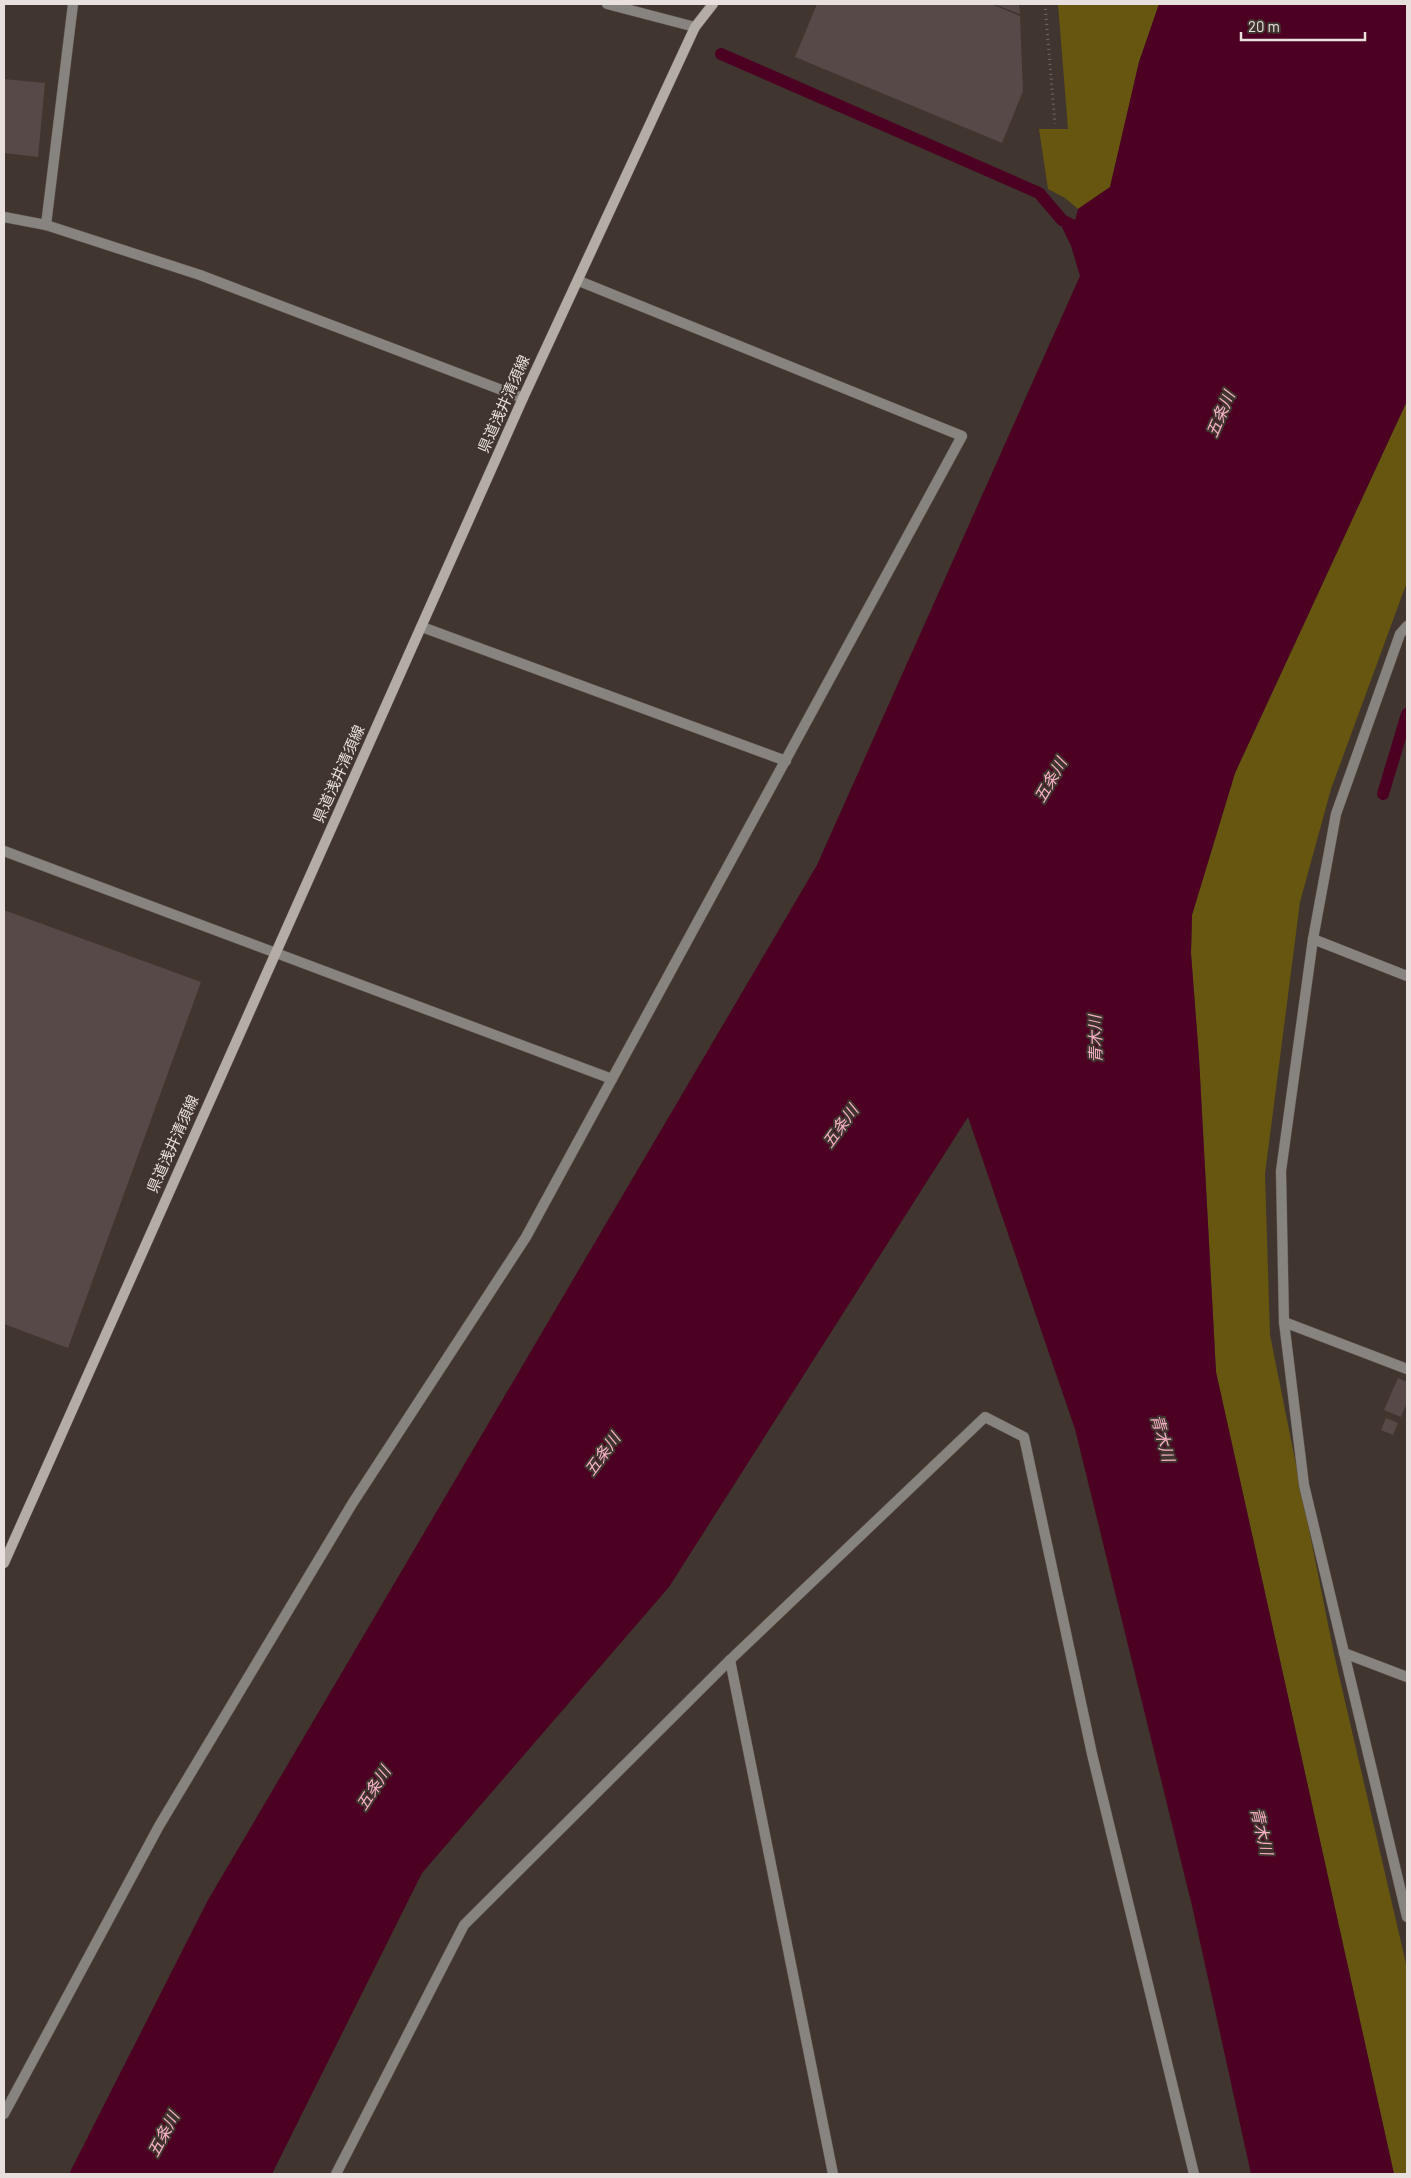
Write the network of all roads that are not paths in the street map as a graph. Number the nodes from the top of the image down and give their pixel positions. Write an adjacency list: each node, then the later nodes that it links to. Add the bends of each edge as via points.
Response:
1 (73, 4): 6 (street)
2 (607, 4): 4 (street)
3 (713, 4): 4 (main road, 県道浅井清須線)
4 (695, 28): 7 (main road, 県道浅井清須線)
5 (4, 217): 6 (street)
6 (46, 225): 8 (street, via 200,275)
7 (579, 281): 8 (main road, 県道浅井清須線); 11 (street, via 962,436)
8 (522, 398): 10 (main road, 県道浅井清須線)
9 (1407, 626): 13 (street, via 1400,634 1336,814)
10 (422, 627): 11 (street); 14 (main road, 県道浅井清須線)
11 (786, 761): 16 (street)
12 (4, 851): 14 (street)
13 (1313, 939): 15 (street); 17 (street, via 1281,1171)
14 (275, 952): 16 (street); 19 (main road, 県道浅井清須線)
15 (1407, 976)
16 (612, 1079): 24 (street, via 526,1237 352,1504 159,1826)
17 (1284, 1322): 18 (street); 20 (street, via 1304,1486)
18 (1407, 1368)
19 (4, 1563)
20 (1344, 1652): 22 (street); 23 (street)
21 (730, 1660): 25 (street, via 464,1925); 28 (street); 29 (street, via 985,1417 1024,1437 1092,1754)
22 (1407, 1677)
23 (1407, 1917)
24 (4, 2114)
25 (342, 2162): 26 (street); 27 (street)
26 (336, 2174)
27 (344, 2174)
28 (833, 2174)
29 (1194, 2174)

